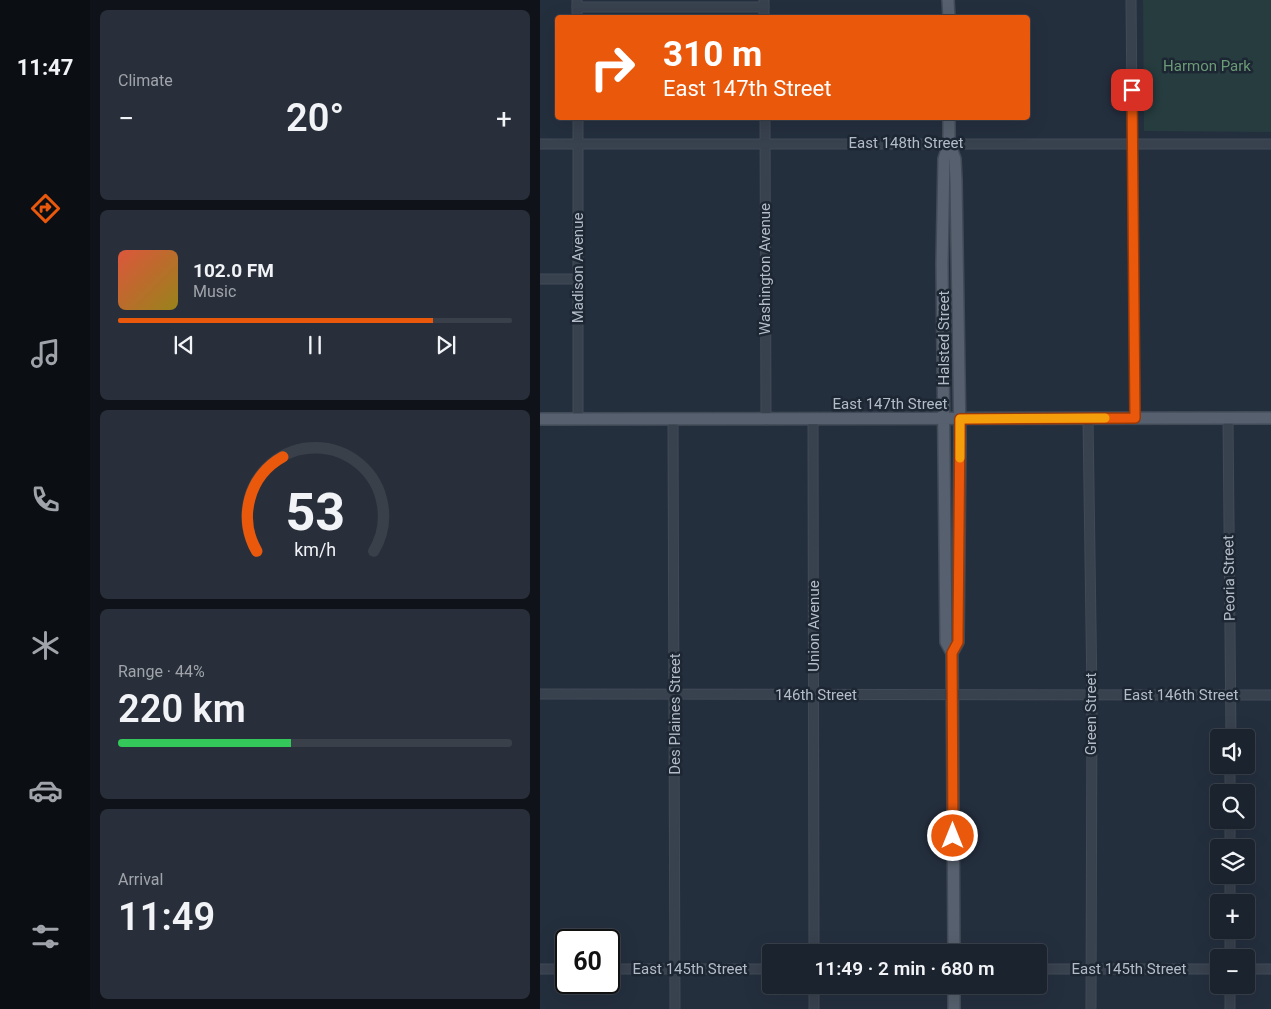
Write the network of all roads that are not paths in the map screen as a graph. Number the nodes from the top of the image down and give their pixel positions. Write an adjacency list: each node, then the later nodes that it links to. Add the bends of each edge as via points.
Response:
1 (948, 0): 5 (main road)
2 (1132, 0): 13 (street)
3 (577, 3): 4 (street)
4 (764, 3)
5 (949, 15)
6 (578, 120): 12 (street, Madison Avenue)
7 (765, 120): 9 (street, Washington Avenue)
8 (949, 120): 10 (main road, Halsted Street)
9 (765, 143): 10 (street, East 148th Street); 12 (street, East 148th Street); 26 (street, Washington Avenue)
10 (949, 143): 13 (street, East 148th Street); 23 (main road, Halsted Street, via 944,159); 24 (main road, Halsted Street, via 955,159 956,180)
11 (540, 144): 12 (street, East 148th Street)
12 (578, 144): 16 (street, Madison Avenue)
13 (1132, 144): 14 (street, East 148th Street); 18 (street)
14 (1271, 144)
15 (540, 279): 16 (street)
16 (578, 279): 22 (street, Madison Avenue)
17 (1088, 418): 18 (main road, East 147th Street); 24 (main road, East 147th Street); 35 (street, Green Street)
18 (1135, 418): 19 (main road, East 147th Street)
19 (1228, 418): 20 (main road, East 147th Street); 33 (street, Peoria Street)
20 (1271, 418)
21 (540, 419): 22 (main road, East 147th Street)
22 (578, 419): 25 (main road, East 147th Street)
23 (943, 419): 24 (main road, East 147th Street); 27 (main road, East 147th Street); 28 (main road, Halsted Street, via 946,642)
24 (960, 419): 28 (main road, Halsted Street, via 958,642)
25 (673, 420): 26 (main road, East 147th Street); 30 (street, Des Plaines Street)
26 (766, 420): 27 (main road, East 147th Street)
27 (813, 420): 31 (street, Union Avenue)
28 (952, 653): 32 (main road, Halsted Street)
29 (540, 694): 30 (street, 146th Street)
30 (676, 694): 31 (street, 146th Street); 42 (street, Des Plaines Street)
31 (815, 695): 32 (street, 146th Street); 37 (street, Union Avenue)
32 (952, 695): 35 (street, 146th Street); 38 (main road, Halsted Street)
33 (1231, 695): 34 (street, East 146th Street); 35 (street, East 146th Street); 36 (street, Peoria Street)
34 (1271, 695)
35 (1092, 696): 45 (street, Green Street)
36 (1230, 729)
37 (814, 944)
38 (954, 944)
39 (540, 969): 40 (street)
40 (555, 969)
41 (620, 969): 42 (street, East 145th Street)
42 (675, 969): 43 (street, East 145th Street); 52 (street, Des Plaines Street)
43 (762, 969)
44 (1047, 969): 45 (street, East 145th Street)
45 (1091, 969): 46 (street, East 145th Street); 55 (street, Green Street)
46 (1210, 969)
47 (1255, 969): 48 (street)
48 (1271, 969)
49 (814, 994): 53 (street)
50 (954, 994): 54 (main road)
51 (1230, 994): 56 (street)
52 (675, 1009)
53 (814, 1009)
54 (954, 1009)
55 (1091, 1009)
56 (1230, 1009)

